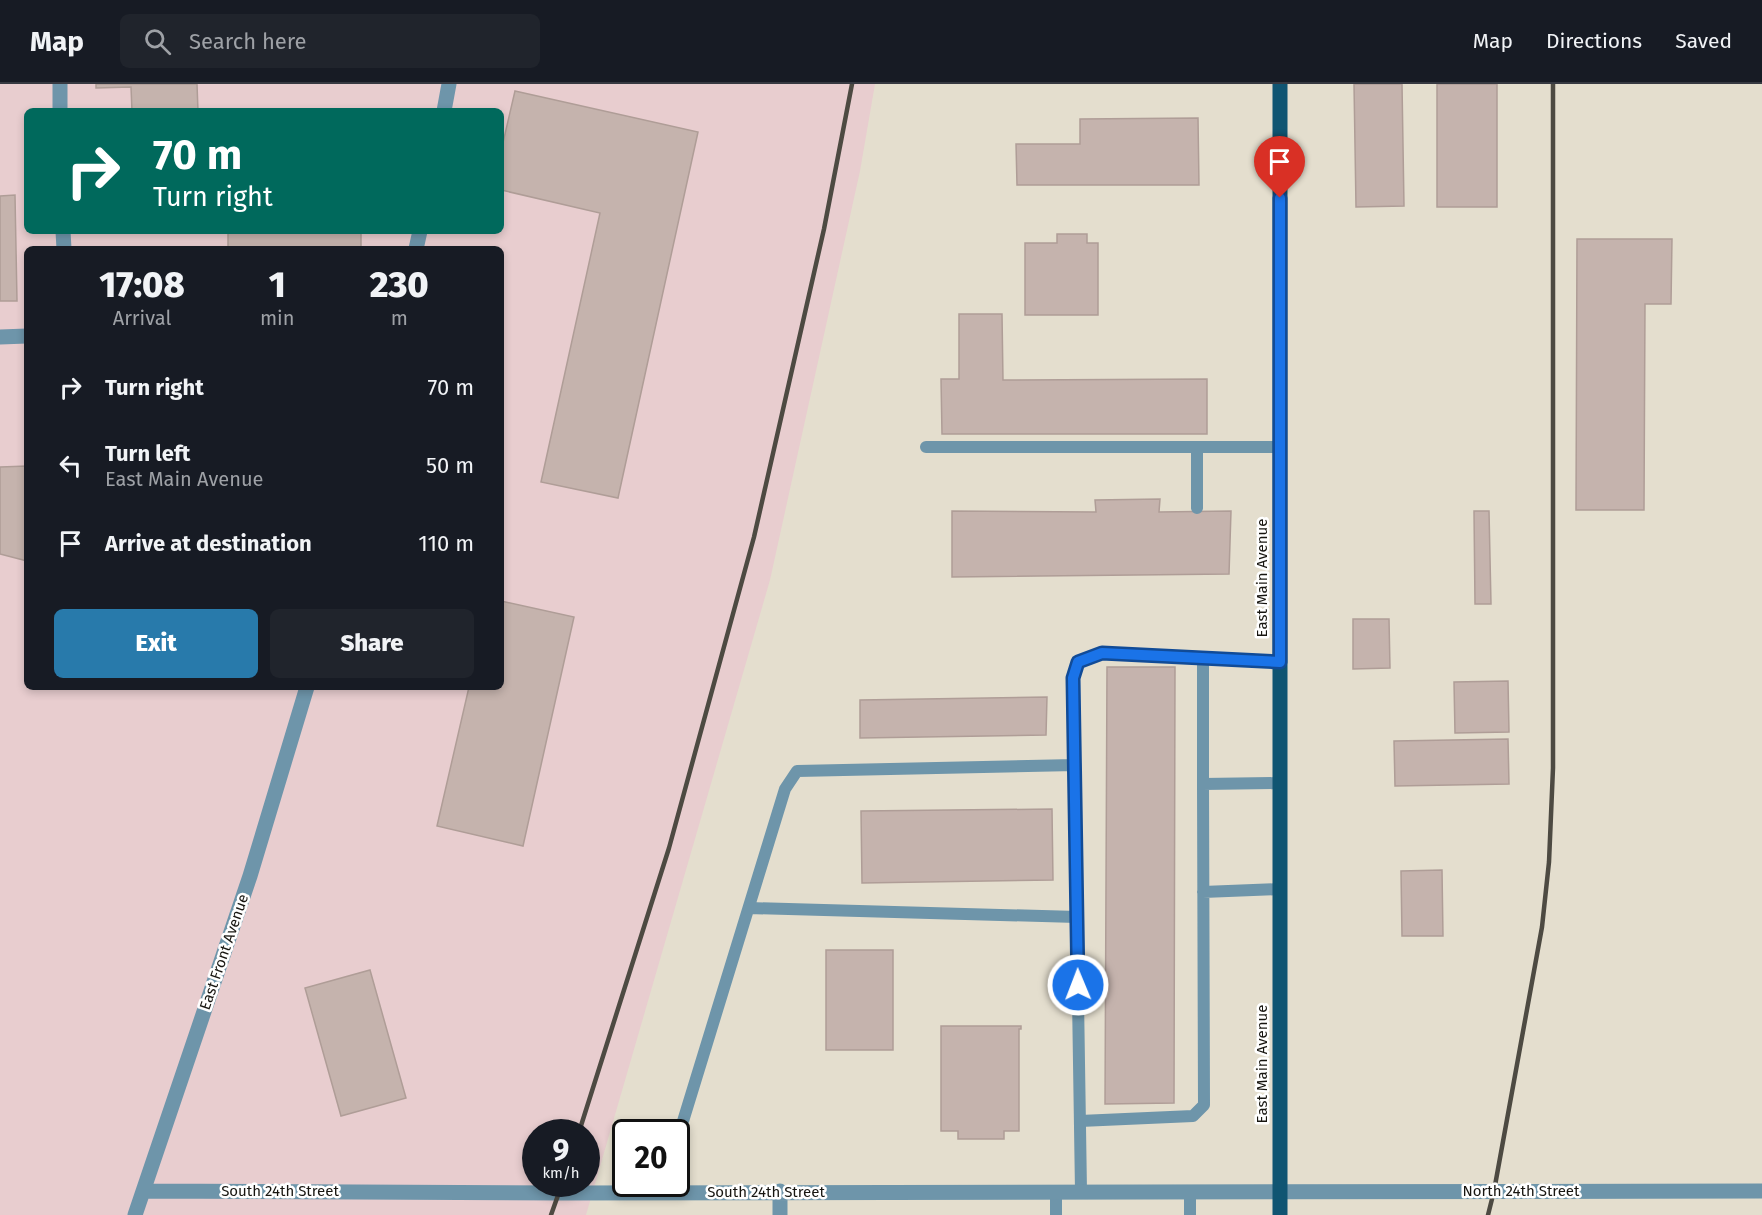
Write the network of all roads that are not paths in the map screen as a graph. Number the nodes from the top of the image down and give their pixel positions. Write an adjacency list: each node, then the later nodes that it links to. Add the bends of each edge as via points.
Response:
1 (60, 84): 4 (street)
2 (449, 84): 5 (street)
3 (1280, 84): 10 (main road, East Main Avenue)
4 (60, 108)
5 (445, 108)
6 (24, 336): 7 (street)
7 (0, 337)
8 (926, 447): 9 (lane)
9 (1197, 447): 10 (lane); 11 (lane)
10 (1280, 447): 13 (main road, East Main Avenue)
11 (1197, 508)
12 (1203, 658): 13 (lane); 15 (lane, via 1102,653 1078,662 1073,678); 17 (lane)
13 (1280, 662): 16 (main road, East Main Avenue)
14 (306, 690): 26 (street, East Front Avenue, via 250,876)
15 (1075, 765): 20 (lane, via 797,771 785,789); 21 (lane)
16 (1280, 783): 17 (lane); 18 (main road, East Main Avenue)
17 (1203, 784): 19 (lane)
18 (1280, 889): 19 (lane); 31 (main road, East Main Avenue)
19 (1203, 892): 23 (lane, via 1204,1105 1193,1116)
20 (749, 908): 21 (lane); 22 (lane)
21 (1077, 917): 23 (lane)
22 (684, 1119)
23 (1080, 1121): 29 (lane)
24 (612, 1188): 26 (street, South 24th Street)
25 (690, 1189): 27 (street, South 24th Street)
26 (144, 1191): 33 (street, East Front Avenue)
27 (780, 1191): 28 (street, South 24th Street); 34 (street)
28 (1056, 1191): 29 (street, South 24th Street); 35 (lane)
29 (1081, 1191): 30 (street, South 24th Street)
30 (1190, 1191): 31 (street, South 24th Street); 36 (lane)
31 (1280, 1191): 32 (street, North 24th Street); 37 (main road, East Main Avenue)
32 (1762, 1191)
33 (135, 1215)
34 (780, 1215)
35 (1056, 1215)
36 (1190, 1215)
37 (1280, 1215)

